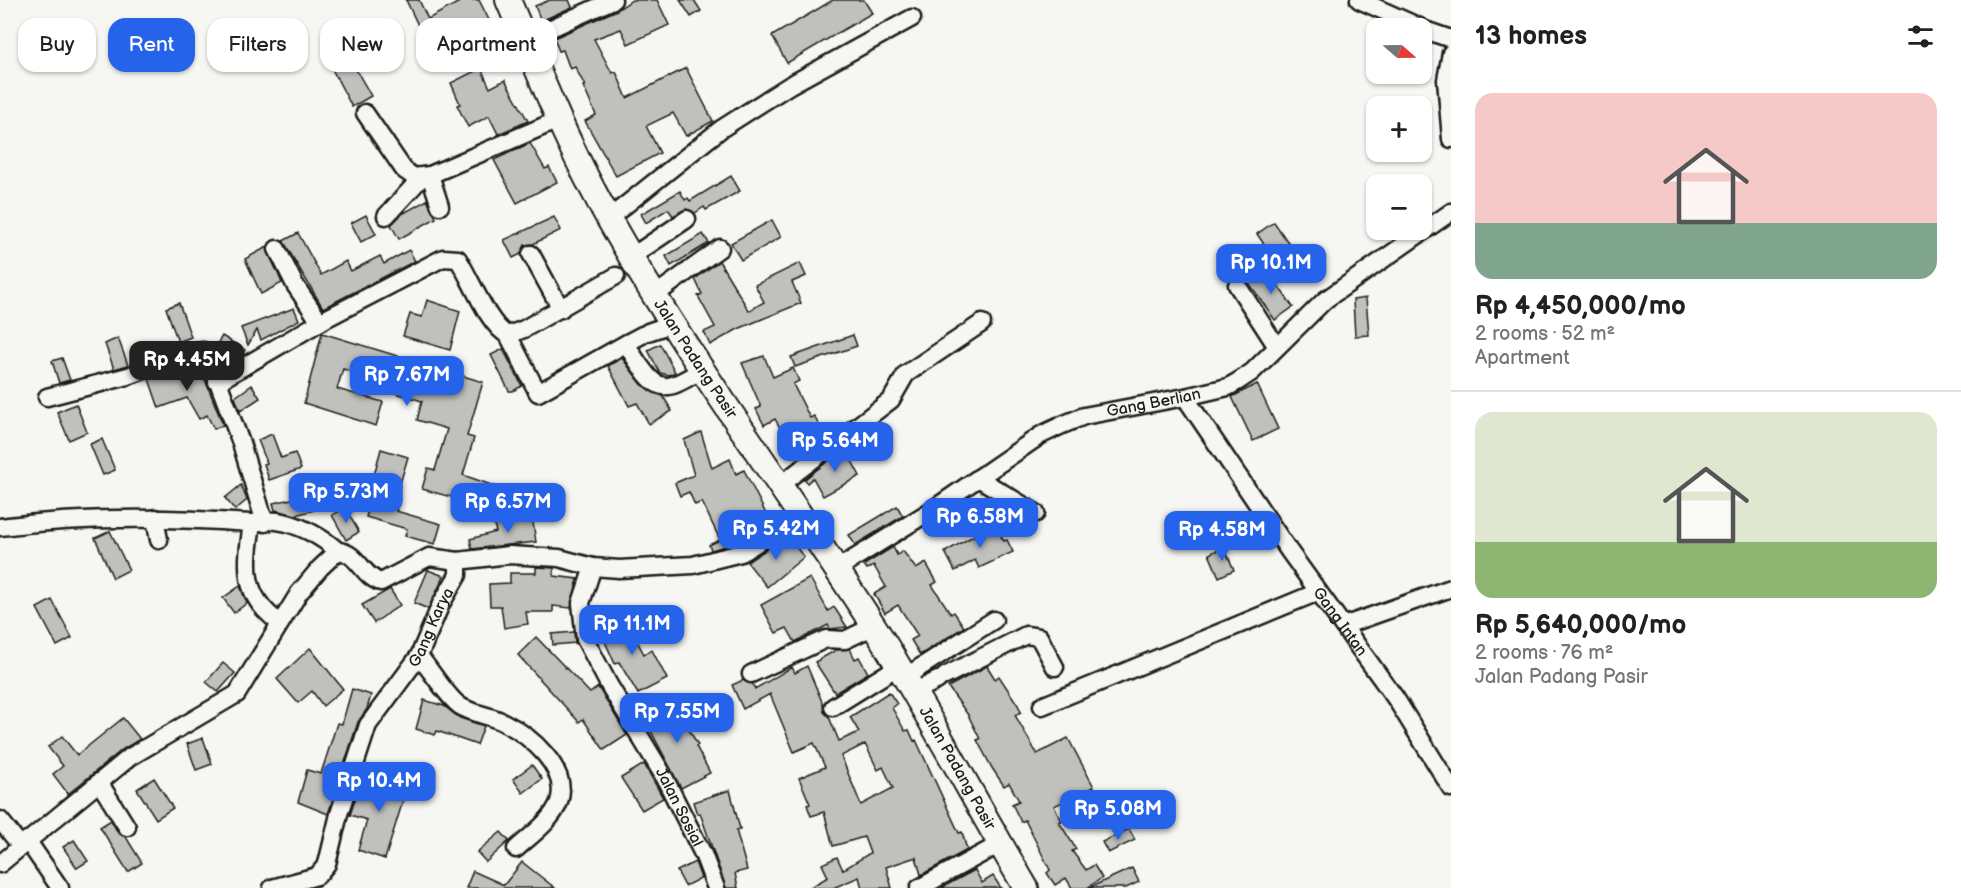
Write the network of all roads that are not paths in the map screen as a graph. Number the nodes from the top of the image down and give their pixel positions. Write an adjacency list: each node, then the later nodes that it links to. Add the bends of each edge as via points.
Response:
1 (508, 0): 4 (highway, Jalan Padang Pasir)
2 (613, 0): 7 (street)
3 (1359, 0): 6 (street)
4 (516, 18)
5 (912, 18): 19 (street, via 730,123)
6 (1400, 18)
7 (557, 25)
8 (1432, 32): 9 (street)
9 (1451, 39)
10 (1451, 53): 14 (street, via 1446,80)
11 (538, 72): 13 (highway, Jalan Padang Pasir)
12 (365, 113): 15 (street, via 406,173)
13 (558, 120): 15 (street); 19 (highway, Jalan Padang Pasir)
14 (1451, 139)
15 (426, 176): 16 (street); 18 (street)
16 (440, 206)
17 (1451, 212): 33 (street, Gang Berlian, via 1325,300)
18 (386, 216)
19 (609, 219): 24 (highway, Jalan Padang Pasir)
20 (687, 219): 24 (street)
21 (720, 248): 26 (street)
22 (277, 249): 28 (street)
23 (531, 254): 27 (street)
24 (626, 267): 26 (highway, Jalan Padang Pasir); 27 (street)
25 (1237, 285): 33 (street)
26 (655, 295): 29 (highway, Jalan Padang Pasir)
27 (561, 309): 31 (street)
28 (320, 322): 31 (street, via 443,258 452,257 458,259 502,333); 35 (street)
29 (674, 323): 32 (street); 34 (highway, Jalan Padang Pasir)
30 (982, 323): 39 (street, via 906,374 891,400)
31 (508, 335): 32 (street, via 538,393)
32 (639, 337): 34 (street, via 632,354 654,384 662,388)
33 (1277, 347): 37 (street, Gang Berlian, via 1228,387)
34 (704, 370): 39 (highway, Jalan Padang Pasir)
35 (217, 382): 36 (street, via 206,354 199,350 128,376); 43 (street, via 241,443)
36 (47, 397)
37 (1185, 397): 38 (street, Gang Berlian, via 1084,416 1041,435); 51 (street, Gang Intan)
38 (978, 478): 40 (street); 49 (street, Gang Berlian)
39 (780, 485): 41 (highway, Jalan Padang Pasir)
40 (1036, 513)
41 (801, 515): 48 (street, via 741,552 709,563 650,569); 49 (highway, Jalan Padang Pasir)
42 (155, 518): 43 (street); 44 (street, via 81,518); 45 (street)
43 (258, 523): 46 (street, via 276,521 299,528); 53 (street, via 248,582 265,612)
44 (0, 527)
45 (159, 540)
46 (338, 551): 47 (street, via 350,554 371,579 381,582 429,556); 53 (street, via 299,593)
47 (458, 561): 48 (street, via 504,555 545,556); 56 (street, Gang Karya, via 458,575)
48 (593, 567): 74 (street, Jalan Sosial, via 581,603 585,639 662,773)
49 (837, 569): 54 (highway, Jalan Padang Pasir)
50 (1451, 588): 55 (street)
51 (1318, 592): 55 (street, Gang Intan); 60 (street)
52 (994, 620): 59 (street)
53 (280, 623): 62 (street, via 237,694 150,743)
54 (874, 626): 58 (street, via 845,640 825,639); 59 (highway, Jalan Padang Pasir)
55 (1343, 626): 63 (street, Gang Intan, via 1396,699)
56 (419, 656): 68 (street, via 457,704 522,732 553,767 561,787 558,804 545,823); 70 (street, Gang Karya, via 368,725 327,864)
57 (1054, 667): 59 (street, via 1039,637 1026,635 942,678)
58 (751, 674)
59 (906, 678): 61 (street); 67 (highway, Jalan Padang Pasir)
60 (1042, 706)
61 (833, 707)
62 (99, 782): 65 (street); 66 (street)
63 (1451, 788)
64 (0, 820): 66 (street)
65 (127, 827)
66 (23, 842): 69 (street); 72 (street)
67 (1000, 844): 71 (street, via 939,877 936,871); 75 (highway, Jalan Padang Pasir)
68 (516, 849)
69 (0, 864)
70 (315, 882): 73 (street, Gang Karya)
71 (914, 885)
72 (60, 888)
73 (272, 888)
74 (716, 888)
75 (1026, 888)

